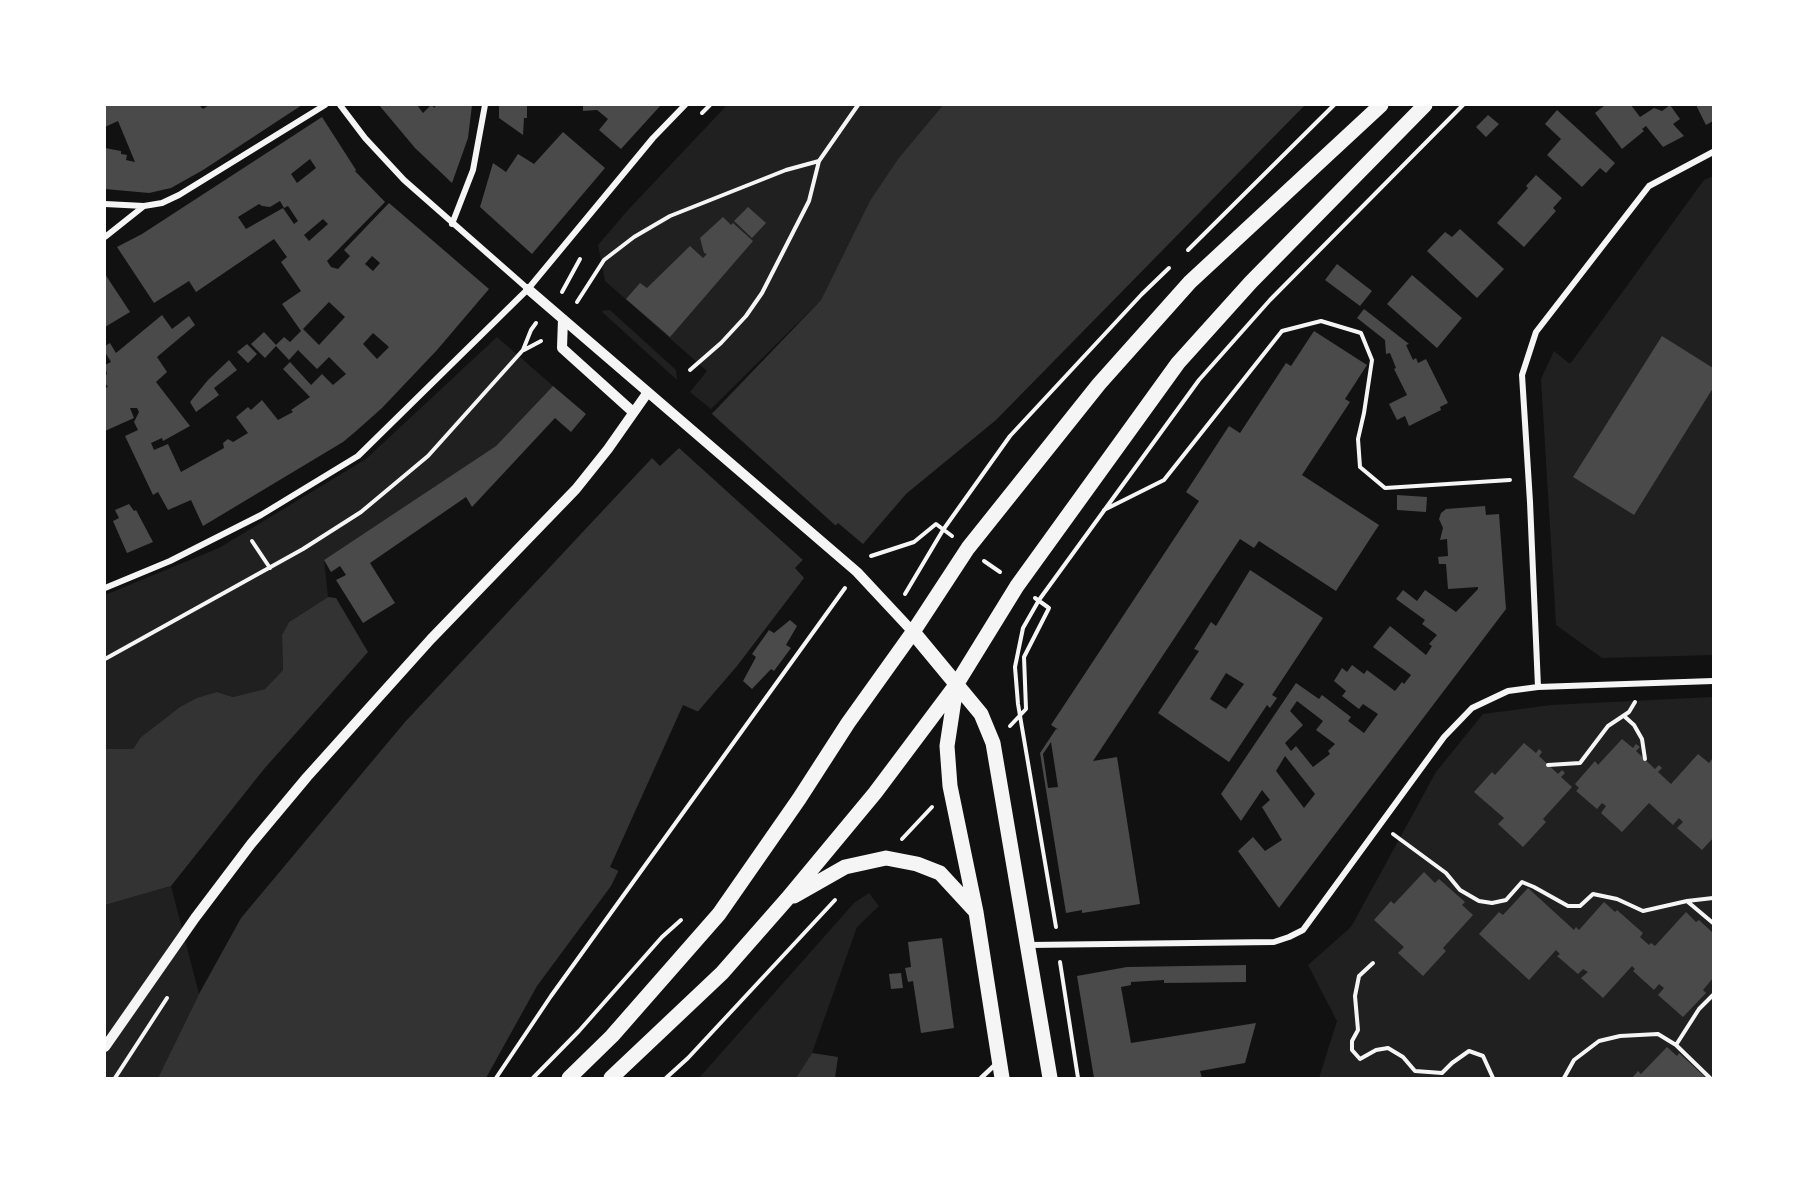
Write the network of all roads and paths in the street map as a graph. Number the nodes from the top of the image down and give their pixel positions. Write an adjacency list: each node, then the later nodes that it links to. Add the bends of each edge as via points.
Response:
1 (325, 105): 12 (street, via 179,195)
2 (340, 105): 13 (street, via 404,180)
3 (485, 105): 13 (street, via 473,170)
4 (685, 105): 15 (street, via 653,138)
5 (858, 105): 10 (path)
6 (1381, 105): 30 (main road, via 1190,282 1152,324 968,548)
7 (1425, 105): 34 (main road, via 1265,267 1178,363 1017,586)
8 (1463, 105): 25 (path, via 1233,340 1199,380)
9 (1713, 152): 24 (street, via 1649,186 1536,332 1522,375)
10 (819, 161): 16 (path, via 786,170 661,221 604,260); 21 (path, via 809,201 762,293 721,343)
11 (105, 204): 12 (street)
12 (144, 206): 14 (street)
13 (452, 224): 15 (street)
14 (105, 236)
15 (528, 290): 17 (street); 26 (street, via 357,456)
16 (578, 302)
17 (549, 307): 18 (street); 20 (path, via 531,330)
18 (562, 319): 22 (street); 23 (street, via 562,348)
19 (543, 340): 20 (path)
20 (523, 350): 27 (path, via 428,456 361,512)
21 (690, 370)
22 (648, 392): 23 (street); 28 (street)
23 (633, 412): 52 (street, via 576,489 431,639 251,844)
24 (1529, 479): 25 (path, via 1385,488 1360,467 1358,440 1372,360 1361,333 1321,321 1282,331 1164,480); 35 (street)
25 (1104, 511): 47 (path, via 1039,600 1023,628 1014,667)
26 (241, 525): 27 (path); 29 (street)
27 (270, 568): 31 (path)
28 (857, 572): 30 (street); 55 (path)
29 (105, 588)
30 (913, 632): 34 (main road); 56 (main road, via 719,914 612,1036)
31 (105, 659)
32 (1713, 681): 33 (street)
33 (1646, 684): 35 (street); 36 (path)
34 (956, 685): 41 (main road); 44 (main road, via 947,746 950,786); 46 (main road, via 981,714 993,743)
35 (1538, 687): 39 (street, via 1508,692 1472,708 1444,736)
36 (1624, 716): 37 (path, via 1642,739); 38 (path, via 1608,726 1580,763)
37 (1645, 759)
38 (1548, 765)
39 (1381, 824): 43 (path, via 1446,873 1460,890 1479,901 1506,900 1522,882 1568,906 1580,906 1593,894 1643,911); 47 (street, via 1303,930 1289,937 1274,942)
40 (1713, 898): 43 (path)
41 (787, 899): 44 (main road, via 845,867 886,858 940,873); 57 (main road, via 722,973)
42 (836, 899): 58 (path)
43 (1687, 902): 45 (path)
44 (976, 912): 53 (main road)
45 (1713, 922)
46 (1028, 945): 47 (street); 61 (main road)
47 (1058, 945): 62 (path)
48 (1372, 963): 63 (path, via 1359,976 1355,996 1358,1030 1352,1050 1360,1059 1388,1048 1415,1071 1442,1073 1469,1051 1483,1056)
49 (174, 988): 54 (path)
50 (1713, 995): 51 (path)
51 (1676, 1045): 64 (path, via 1658,1034 1599,1041 1574,1060); 65 (path)
52 (105, 1047)
53 (999, 1061): 59 (lane); 60 (main road)
54 (116, 1078)
55 (496, 1078)
56 (568, 1078)
57 (611, 1078)
58 (666, 1078)
59 (981, 1078)
60 (1002, 1078)
61 (1050, 1078)
62 (1078, 1078)
63 (1493, 1078)
64 (1563, 1078)
65 (1710, 1078)

